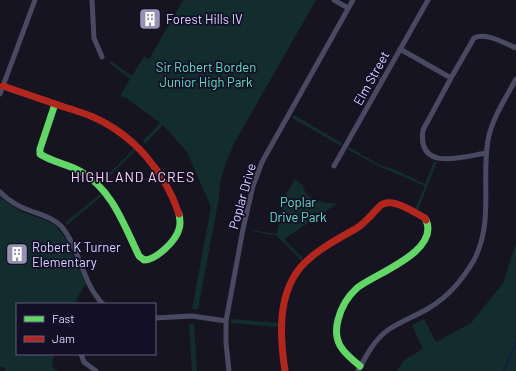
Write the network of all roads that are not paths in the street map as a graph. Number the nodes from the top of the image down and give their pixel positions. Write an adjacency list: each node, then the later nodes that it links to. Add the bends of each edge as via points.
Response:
1 (35, 0): 12 (street)
2 (92, 0): 9 (street, via 94,38)
3 (334, 0): 6 (street)
4 (353, 0): 6 (street, Poplar Drive)
5 (428, 0): 8 (street, Elm Street)
6 (348, 8): 20 (street, Poplar Drive, via 257,174 243,229)
7 (516, 48): 10 (street, via 485,36 476,37 471,41)
8 (400, 49): 10 (street); 16 (street, Elm Street)
9 (102, 57)
10 (450, 78): 15 (street, via 423,130 424,149 430,155 441,159)
11 (516, 79): 15 (street, via 492,127)
12 (3, 86): 13 (street); 14 (street)
13 (0, 94)
14 (55, 104): 14 (street, via 94,117 119,132 140,150 161,177 180,215 180,228 173,241 150,260 139,258 117,207 99,185 83,172 40,154)
15 (486, 153): 22 (street, via 485,221 479,248 469,269 444,298 381,336)
16 (334, 166)
17 (0, 192): 18 (street, via 13,202 50,218 64,230 93,290)
18 (102, 303)
19 (156, 318): 20 (street, via 192,316)
20 (226, 320): 24 (street, Poplar Drive)
21 (81, 355): 23 (street, via 84,362)
22 (359, 369): 25 (street, via 342,350 338,340 336,329 344,303 356,289 373,277 408,258 418,247 428,227 425,218 388,201 381,204 365,223 310,259 295,274 286,300 282,325 281,348)
23 (96, 371)
24 (229, 371)
25 (285, 371)

